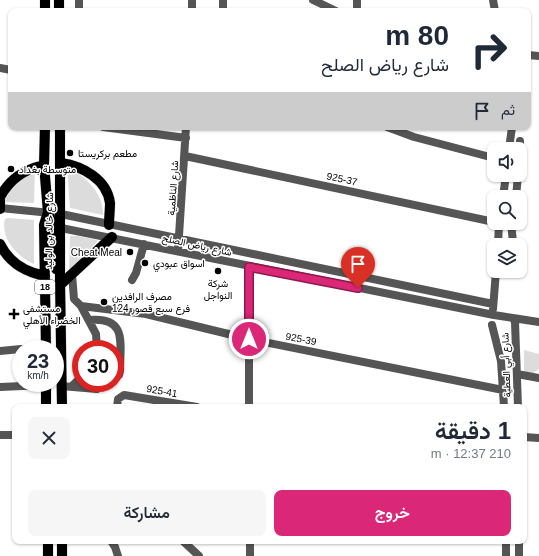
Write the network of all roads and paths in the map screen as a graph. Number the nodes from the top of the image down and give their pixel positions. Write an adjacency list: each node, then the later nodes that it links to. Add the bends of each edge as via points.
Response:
1 (313, 0): 2 (street)
2 (330, 8)
3 (45, 130): 14 (main road)
4 (60, 130): 13 (main road, شارع خالد بن الوليد / 18)
5 (126, 130): 9 (street)
6 (186, 130): 9 (street, شارع الناظمية)
7 (395, 130): 12 (street)
8 (512, 130): 10 (street)
9 (186, 138): 11 (street, شارع الناظمية)
10 (510, 142)
11 (185, 156): 17 (street, 925-37); 22 (street, شارع الناظمية)
12 (487, 156)
13 (61, 163): 16 (main road, شارع خالد بن الوليد / 18); 18 (main road, via 72,164 86,170 102,185 110,202)
14 (44, 165): 15 (main road, via 22,172 9,184); 16 (main road, via 48,174)
15 (0, 205): 16 (street, شارع رياض الصلح)
16 (54, 213): 18 (street, شارع رياض الصلح); 19 (main road, شارع خالد بن الوليد / 18); 20 (main road)
17 (487, 221)
18 (109, 225): 22 (street, شارع رياض الصلح)
19 (61, 228): 21 (street, شارع رياض الصلح); 31 (main road, شارع خالد بن الوليد / 18)
20 (48, 237): 28 (main road, شارع خالد بن الوليد / 18); 31 (main road)
21 (112, 237): 23 (street, شارع رياض الصلح); 27 (main road)
22 (180, 239): 25 (street, شارع الناظمية); 32 (street, شارع رياض الصلح)
23 (144, 244): 25 (street, شارع رياض الصلح); 30 (street)
24 (1, 248): 28 (main road, via 21,268)
25 (178, 251): 26 (street, شارع رياض الصلح)
26 (249, 267): 33 (street, شارع رياض الصلح); 41 (street)
27 (72, 274): 31 (main road); 35 (street, via 74,299)
28 (45, 276): 42 (main road, شارع خالد بن الوليد / 18)
29 (495, 278): 34 (street)
30 (132, 280)
31 (60, 282): 43 (main road, شارع خالد بن الوليد / 18)
32 (406, 286): 33 (street, via 408,292); 34 (street, شارع رياض الصلح)
33 (405, 298): 36 (street, شارع رياض الصلح)
34 (493, 304): 36 (street)
35 (81, 306): 38 (street); 41 (street, 925-39, via 146,314)
36 (494, 315): 37 (street, شارع أبي العطية)
37 (513, 318): 39 (street); 48 (street, شارع أبي العطية)
38 (89, 320): 44 (street); 45 (street, via 114,323 119,332)
39 (539, 322)
40 (492, 325): 54 (street, شارع أبي العطية, via 501,361)
41 (249, 339): 54 (street, 925-39); 61 (street)
42 (46, 340)
43 (61, 340)
44 (96, 340)
45 (119, 340)
46 (12, 350): 47 (street)
47 (0, 351)
48 (517, 374): 49 (street); 63 (street, شارع أبي العطية)
49 (539, 377)
50 (12, 386): 53 (street)
51 (64, 386): 52 (street)
52 (72, 386)
53 (0, 387)
54 (504, 390): 62 (street, شارع أبي العطية)
55 (46, 392): 57 (main road)
56 (61, 392): 58 (main road, شارع خالد بن الوليد / 18)
57 (46, 404)
58 (62, 404)
59 (117, 404): 60 (street, 925-41, via 118,399 124,395)
60 (179, 404)
61 (249, 404)
62 (504, 404)
63 (518, 404)
64 (0, 435): 65 (street)
65 (12, 435)
66 (527, 437): 67 (street)
67 (539, 438)
68 (48, 544): 75 (main road)
69 (62, 544): 76 (main road)
70 (113, 544): 77 (street)
71 (186, 544): 78 (street)
72 (250, 544): 79 (street)
73 (506, 544): 80 (street)
74 (519, 544): 81 (street)
75 (48, 556)
76 (62, 556)
77 (118, 556)
78 (199, 556)
79 (250, 556)
80 (506, 556)
81 (519, 556)

